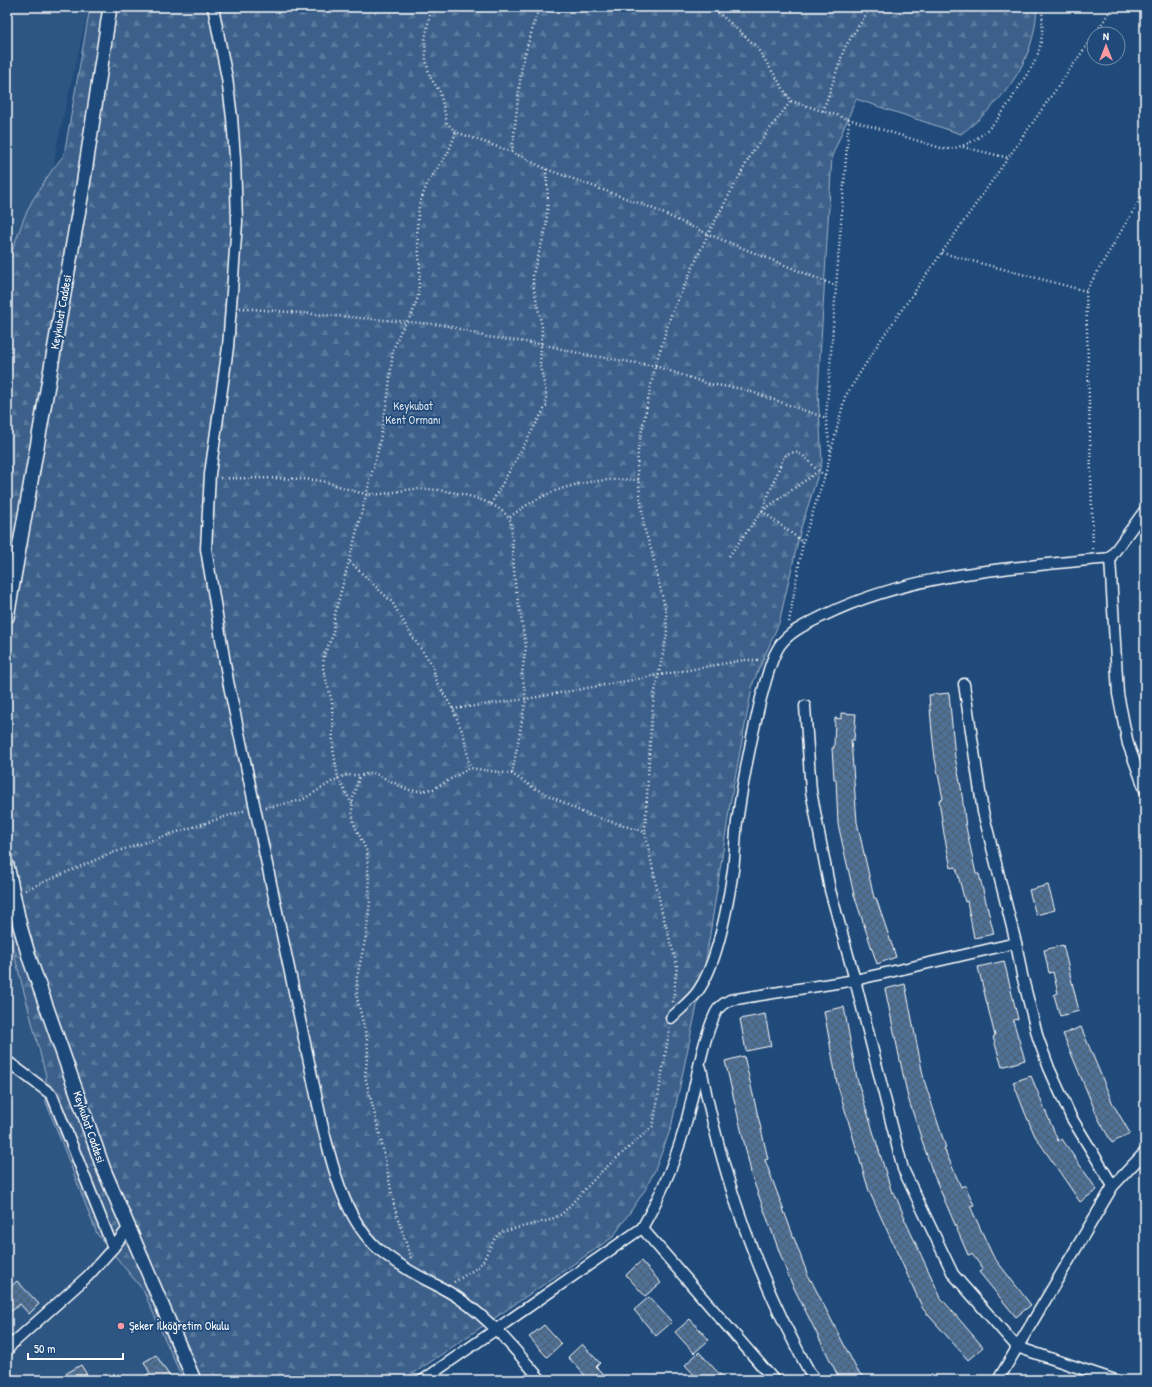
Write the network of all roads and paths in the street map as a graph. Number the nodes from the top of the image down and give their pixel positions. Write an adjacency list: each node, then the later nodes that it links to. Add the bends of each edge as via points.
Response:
1 (110, 7): 44 (street, Keykubat Caddesi, via 82,192)
2 (213, 7): 24 (street, via 227,78 235,158 237,222)
3 (431, 7): 14 (path, via 425,40 426,61 430,77 440,92 447,123)
4 (539, 7): 16 (path, via 522,64)
5 (712, 7): 11 (path, via 756,46)
6 (871, 7): 12 (path, via 845,47)
7 (1042, 7): 15 (path, via 1042,28 1037,56 1002,114 980,136)
8 (1113, 7): 9 (path)
9 (1100, 26)
10 (1086, 46): 17 (path)
11 (791, 101): 12 (path); 20 (path, via 753,151)
12 (823, 111): 13 (path)
13 (849, 119): 15 (path, via 944,149); 22 (path)
14 (456, 132): 16 (path); 25 (path, via 448,153 428,182 419,206 416,229 419,292 416,306)
15 (962, 147): 17 (path)
16 (512, 152): 18 (path)
17 (1009, 158): 21 (path)
18 (546, 169): 20 (path, via 647,206); 26 (path, via 546,228 533,274 540,316)
19 (1145, 191): 23 (path)
20 (708, 234): 22 (path); 27 (path, via 671,315)
21 (942, 253): 23 (path); 29 (path, via 880,341 845,397)
22 (836, 286): 28 (path)
23 (1086, 291): 42 (path)
24 (232, 307): 25 (path); 32 (street)
25 (408, 322): 26 (path, via 438,324 487,337); 34 (path, via 401,330 393,350 384,421)
26 (541, 344): 27 (path, via 587,355); 35 (path, via 540,366 546,392 546,406)
27 (655, 366): 28 (path, via 709,384 743,389); 33 (path, via 638,449)
28 (826, 418): 29 (path)
29 (831, 452): 31 (path)
30 (817, 472): 31 (path); 37 (path); 37 (path, via 804,456 798,453 784,456)
31 (825, 475): 39 (path)
32 (210, 478): 34 (path, via 316,480); 58 (street, via 206,549 228,681)
33 (639, 480): 38 (path, via 602,480 570,485 544,495); 47 (path, via 644,528 666,612 668,634)
34 (367, 494): 35 (path, via 432,489); 43 (path)
35 (491, 504): 38 (path)
36 (1145, 510): 41 (street)
37 (762, 511): 39 (path); 40 (path)
38 (510, 518): 49 (path, via 515,584 526,639 522,674)
39 (803, 542): 45 (path)
40 (729, 556)
41 (1110, 558): 42 (street); 56 (street, via 1118,694 1128,744)
42 (1094, 560): 45 (street, via 968,573 912,584 829,613)
43 (350, 562): 51 (path, via 392,602 432,664 437,683); 55 (path, via 334,618 333,635 323,662 332,702 333,748)
44 (7, 617)
45 (786, 638): 46 (street)
46 (773, 659): 47 (path, via 744,660); 64 (street, via 749,750 730,892 718,940 701,987)
47 (659, 676): 49 (path); 59 (path, via 654,696 648,752)
48 (964, 684): 62 (street, via 983,812)
49 (526, 699): 51 (path); 53 (path)
50 (805, 706): 63 (street, via 813,799 830,890)
51 (453, 709): 52 (path, via 464,736)
52 (470, 768): 53 (path); 54 (path, via 427,791 409,790 374,773)
53 (512, 774): 59 (path, via 553,799 586,814)
54 (363, 775): 55 (path); 57 (path, via 359,778)
55 (338, 778): 57 (path); 58 (path, via 302,800)
56 (1145, 790)
57 (352, 804): 72 (path, via 354,824 367,852 370,882 368,921 356,988 367,1039 365,1076 396,1210)
58 (256, 808): 61 (path, via 112,854); 72 (street, via 323,1128 336,1174 348,1205 368,1238 383,1253)
59 (645, 832): 64 (path, via 662,912 677,965)
60 (7, 865): 61 (street, Keykubat Caddesi)
61 (14, 895): 69 (street, Keykubat Caddesi, via 30,960 104,1170)
62 (1016, 943): 63 (street); 68 (street, via 1029,1006 1049,1068 1080,1135)
63 (855, 980): 66 (street, via 725,1002 716,1013); 75 (street, via 903,1169 953,1274)
64 (671, 1018): 73 (path, via 653,1126 601,1172 562,1214 550,1220 501,1232 477,1268 461,1279)
65 (7, 1061): 71 (street, via 52,1095)
66 (700, 1064): 70 (street, via 688,1117 670,1172); 81 (street, via 716,1136 749,1242 777,1307)
67 (1145, 1152): 68 (street)
68 (1113, 1186): 75 (street)
69 (129, 1227): 71 (street); 77 (street, Keykubat Caddesi)
70 (642, 1228): 74 (street); 80 (street)
71 (113, 1248): 76 (street, via 88,1276)
72 (416, 1275): 73 (street)
73 (439, 1287): 74 (street, via 460,1299)
74 (497, 1330): 78 (street); 79 (street)
75 (1017, 1347): 82 (street); 83 (street)
76 (7, 1351)
77 (194, 1380)
78 (423, 1380)
79 (541, 1380)
80 (774, 1380)
81 (814, 1380)
82 (998, 1380)
83 (1115, 1380)

